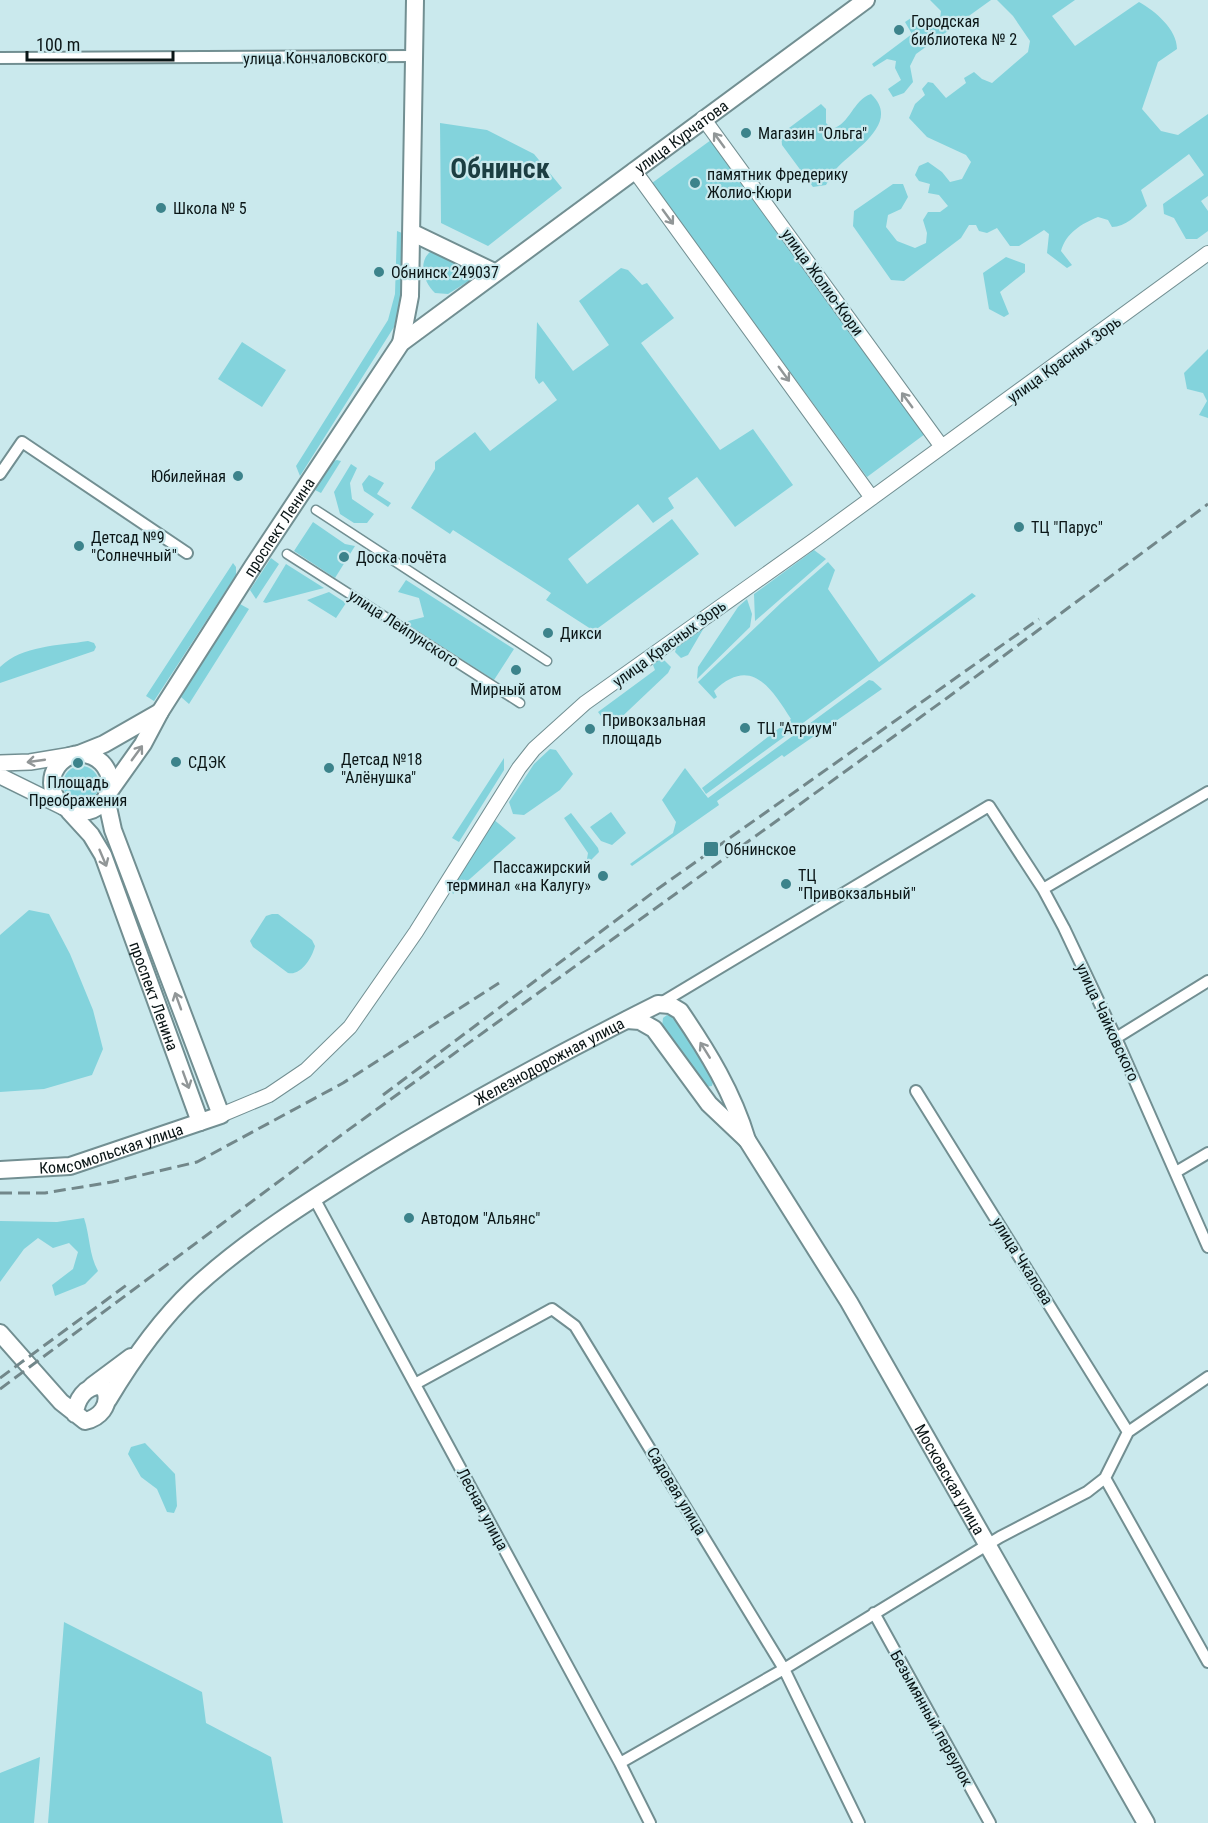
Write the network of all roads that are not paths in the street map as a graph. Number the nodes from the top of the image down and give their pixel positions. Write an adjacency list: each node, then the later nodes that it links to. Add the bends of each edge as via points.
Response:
1 (416, 0): 3 (main road)
2 (866, 0): 5 (main road, улица Курчатова)
3 (414, 56): 4 (street, улица Кончаловского); 7 (main road)
4 (0, 58)
5 (704, 118): 6 (main road, улица Курчатова); 11 (street, улица Жолио-Кюри, one-way to 5)
6 (634, 170): 9 (main road, улица Курчатова); 13 (street, one-way to 13)
7 (412, 233): 9 (main road); 10 (main road, via 410,296)
8 (1208, 253): 11 (street, улица Красных Зорь)
9 (494, 272): 10 (main road, улица Курчатова)
10 (401, 343): 19 (main road, проспект Ленина)
11 (942, 447): 13 (street, улица Красных Зорь)
12 (0, 474): 15 (street, via 22,442)
13 (872, 498): 38 (street, улица Красных Зорь, via 585,703 555,729 519,768 416,932 350,1028 306,1070 269,1095)
14 (316, 510): 17 (street)
15 (187, 553)
16 (287, 554): 18 (street, улица Лейпунского)
17 (547, 661)
18 (520, 703)
19 (160, 712): 20 (main road, проспект Ленина, via 104,744); 24 (main road, проспект Ленина, one-way to 19)
20 (75, 755): 21 (main road, проспект Ленина, one-way to 21); 24 (main road, via 93,756 104,765 110,778); 26 (main road, via 60,763 52,775 54,796)
21 (0, 763)
22 (0, 777): 26 (main road, проспект Ленина)
23 (1208, 792): 27 (street)
24 (108, 795): 26 (main road, via 90,812); 38 (main road, проспект Ленина, one-way to 24, via 113,830)
25 (988, 806): 27 (street, улица Чайковского); 29 (street, Железнодорожная улица)
26 (66, 809): 39 (main road, проспект Ленина, one-way to 39, via 92,835 103,855)
27 (1043, 889): 34 (street, улица Чайковского)
28 (1208, 981): 34 (street)
29 (683, 990): 30 (street, Железнодорожная улица); 31 (street)
30 (658, 1004): 31 (main road); 32 (main road, Железнодорожная улица); 33 (main road, via 652,1013)
31 (680, 1011): 35 (main road, Московская улица, one-way to 31)
32 (627, 1020): 33 (main road, via 640,1021); 44 (main road, Железнодорожная улица, via 434,1124)
33 (654, 1029): 37 (main road, Московская улица)
34 (1116, 1038): 43 (street, улица Чайковского)
35 (720, 1074): 37 (main road, via 716,1089); 40 (main road, Московская улица, via 738,1110)
36 (916, 1091): 54 (street, улица Чкалова)
37 (700, 1093): 40 (main road, Московская улица)
38 (221, 1114): 39 (main road, Комсомольская улица)
39 (200, 1122): 42 (main road, Комсомольская улица, via 70,1166)
40 (747, 1140): 56 (main road, Московская улица, via 849,1302)
41 (1208, 1153): 43 (street)
42 (0, 1170)
43 (1176, 1172): 45 (street, улица Чайковского)
44 (314, 1198): 47 (main road, Железнодорожная улица, via 193,1290); 50 (street, Лесная улица)
45 (1208, 1247)
46 (0, 1333): 49 (main road)
47 (137, 1353): 51 (main road); 52 (main road)
48 (1208, 1377): 54 (street)
49 (45, 1382): 51 (main road, via 63,1391); 53 (main road)
50 (416, 1384): 59 (street, Садовая улица, via 552,1309 575,1326); 60 (street, Лесная улица)
51 (88, 1389): 52 (main road, via 100,1386); 53 (main road)
52 (108, 1400): 53 (main road, via 96,1417 85,1420)
53 (75, 1414)
54 (1128, 1432): 55 (street)
55 (1104, 1478): 56 (street, via 1087,1492); 58 (street)
56 (987, 1545): 57 (street); 64 (main road, Московская улица)
57 (874, 1613): 59 (street); 63 (street, Безымянный переулок)
58 (1208, 1662)
59 (784, 1669): 60 (street); 62 (street, Садовая улица)
60 (620, 1762): 61 (street, Лесная улица)
61 (650, 1823)
62 (859, 1823)
63 (990, 1823)
64 (1146, 1823)

